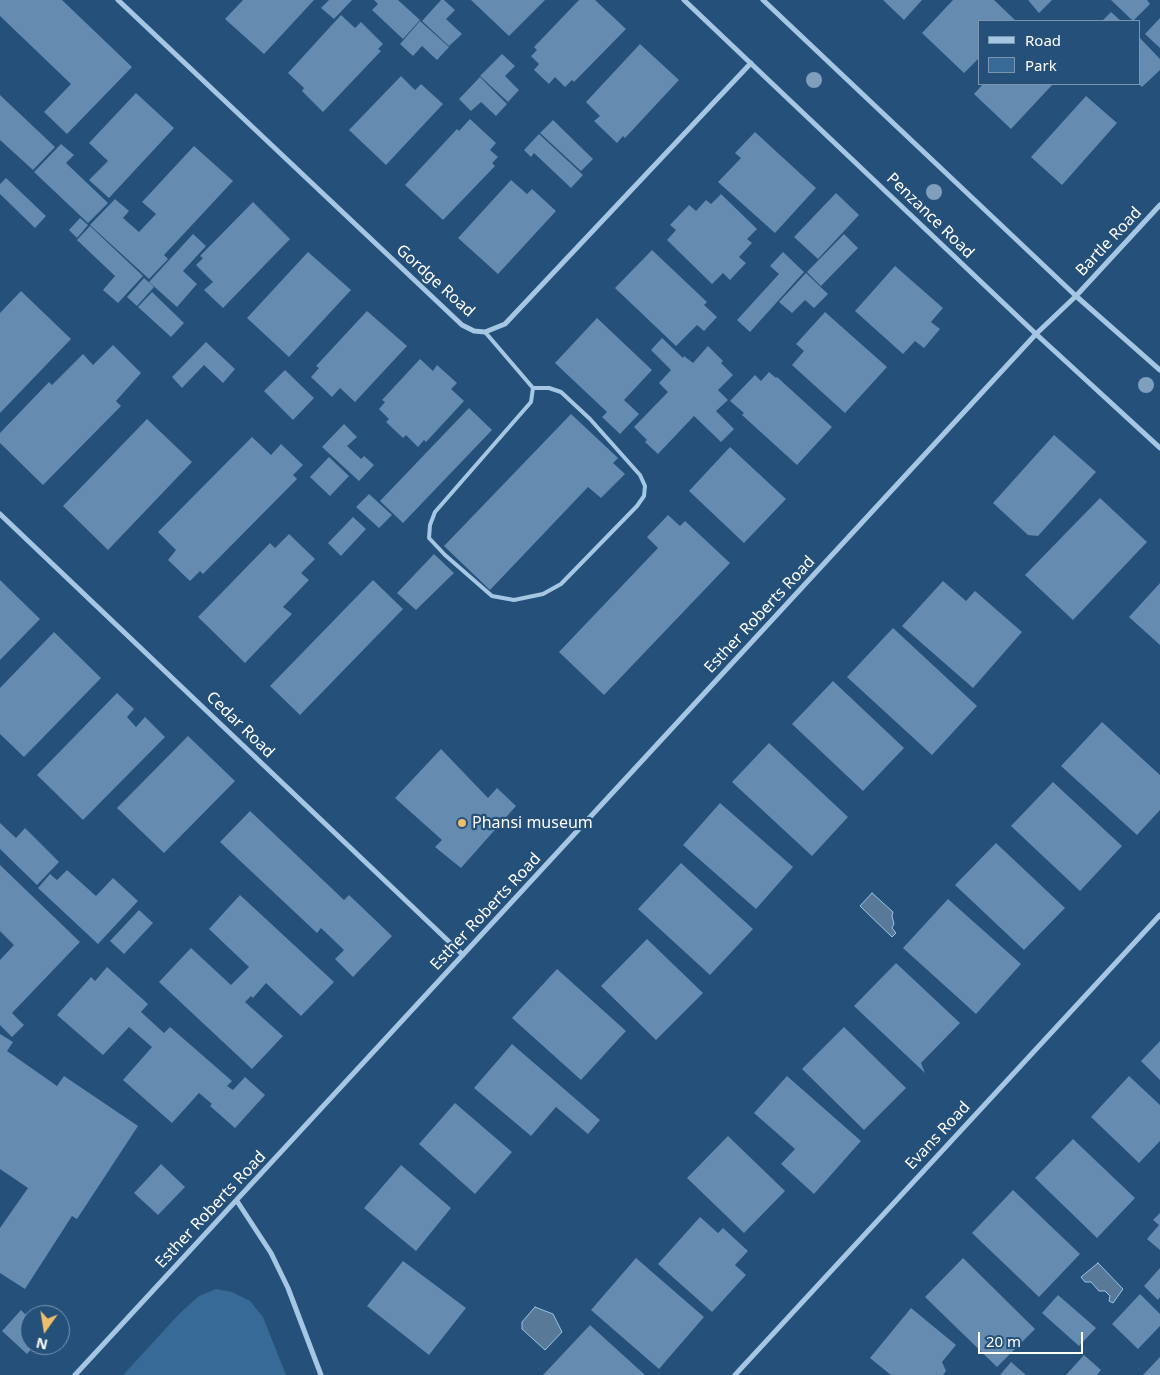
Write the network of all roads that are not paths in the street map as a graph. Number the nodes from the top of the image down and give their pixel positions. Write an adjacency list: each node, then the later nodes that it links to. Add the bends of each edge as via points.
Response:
1 (118, 0): 7 (street, Gordge Road, via 462,325)
2 (684, 0): 4 (street, Penzance Road)
3 (763, 0): 6 (street)
4 (752, 63): 7 (street, Gordge Road, via 505,324); 8 (street, Penzance Road)
5 (1160, 205): 6 (street, Bartle Road)
6 (1076, 296): 8 (street, Bartle Road); 9 (street)
7 (484, 332): 10 (lane)
8 (1036, 334): 11 (street, Penzance Road); 14 (street, Esther Roberts Road)
9 (1160, 370)
10 (534, 388): 10 (lane, via 530,402 435,512 430,525 429,538 492,596 514,600 543,594 561,584 644,496 640,475 590,418 561,392)
11 (1160, 448)
12 (0, 514): 14 (street, Cedar Road)
13 (1160, 915): 18 (street, Evans Road)
14 (463, 955): 15 (street, Esther Roberts Road)
15 (237, 1201): 16 (street, Esther Roberts Road); 17 (street, via 271,1253 288,1288)
16 (75, 1375)
17 (321, 1375)
18 (735, 1375)

